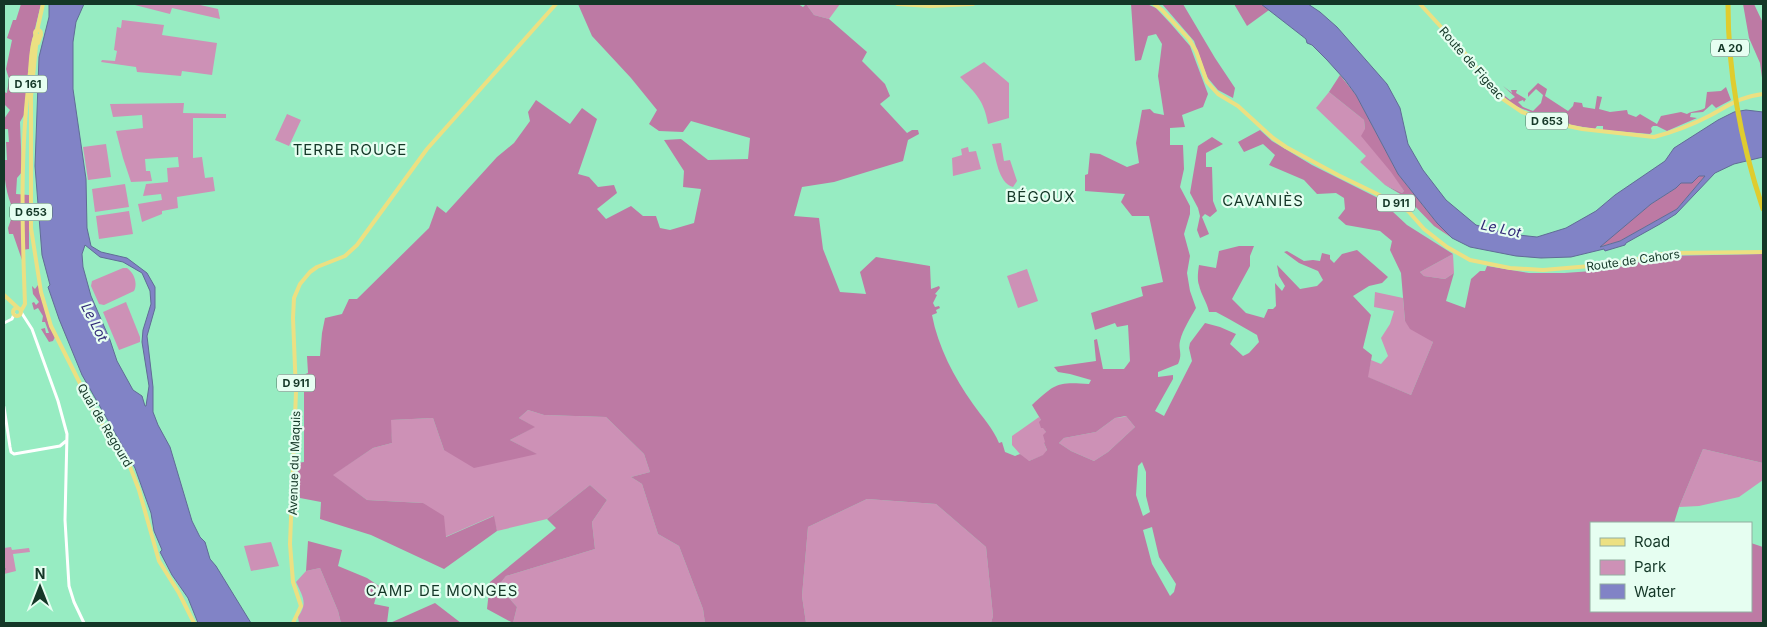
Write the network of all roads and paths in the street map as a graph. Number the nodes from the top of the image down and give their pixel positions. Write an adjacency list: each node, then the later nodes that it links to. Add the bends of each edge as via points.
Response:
1 (43, 4): 8 (main road, D 653)
2 (556, 4): 23 (main road, Avenue du Maquis / D 911, via 427,148 357,245 350,252 310,272 294,298 296,392 290,544 293,578 301,603 300,612)
3 (897, 4): 4 (main road)
4 (973, 4)
5 (1154, 4): 13 (main road, Route de Cahors / D 911, via 1189,39 1209,85 1218,94 1236,104 1286,147 1398,204 1447,247 1479,263 1529,270 1562,269 1614,264 1671,253)
6 (1420, 4): 10 (main road, Route de Figeac / D 653, via 1500,97 1522,112 1550,122 1654,137 1703,119 1737,100)
7 (1730, 4): 9 (highway, A 20)
8 (38, 33): 15 (main road, D 161, via 34,38 25,128 25,304); 22 (main road, Quai de Regourd / D 653, via 31,97 30,194 33,246 44,308 96,415 132,469 160,564)
9 (1736, 92): 11 (highway, A 20); 12 (highway, A 20, via 1750,167)
10 (1762, 94)
11 (1763, 200)
12 (1763, 209)
13 (1763, 252)
14 (4, 295): 15 (main road)
15 (17, 311): 16 (main road); 18 (main road, via 32,329 57,398)
16 (4, 323)
17 (4, 407): 19 (main road, via 11,452 18,454)
18 (67, 440): 19 (main road); 20 (main road)
19 (60, 446): 20 (main road)
20 (67, 453): 21 (main road, via 65,531 69,586)
21 (84, 623)
22 (194, 623)
23 (292, 623)

